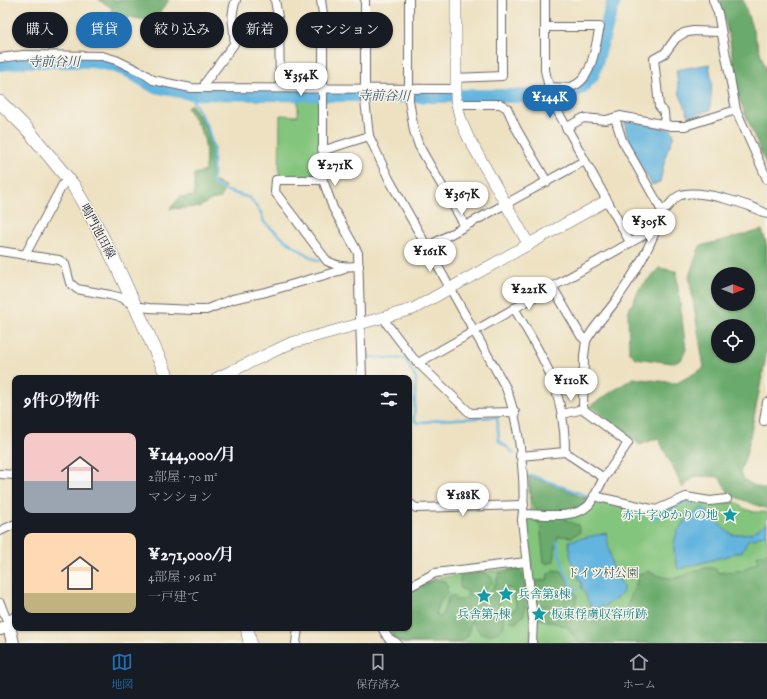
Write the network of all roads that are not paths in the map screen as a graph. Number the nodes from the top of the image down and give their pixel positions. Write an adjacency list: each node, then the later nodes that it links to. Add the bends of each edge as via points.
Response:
1 (236, 0): 14 (street, via 231,14 234,44)
2 (275, 0): 13 (street, via 279,23)
3 (321, 0): 16 (street)
4 (365, 0): 18 (street)
5 (409, 0): 19 (street)
6 (456, 0): 17 (street)
7 (502, 0): 17 (street, via 502,76)
8 (545, 0): 10 (street)
9 (713, 0): 11 (street)
10 (546, 27): 15 (street, via 545,70); 15 (street, via 600,27 589,70 584,77 570,87)
11 (721, 32): 21 (street); 23 (street, via 684,33 676,38 665,53 654,59 659,106 664,112)
12 (0, 58): 14 (street, via 23,54 102,56 116,60 153,80 191,88)
13 (280, 87): 14 (street); 16 (street)
14 (204, 88)
15 (549, 89): 24 (street, via 552,101)
16 (322, 93): 18 (street); 26 (street)
17 (456, 93): 19 (street); 31 (street, via 507,108); 33 (street, via 468,137)
18 (365, 94): 19 (street); 25 (street)
19 (409, 94): 36 (street, via 414,131 420,146)
20 (0, 102): 30 (main road, 鳴門池田線, via 28,130)
21 (736, 110): 23 (street, via 685,126); 28 (street)
22 (615, 118): 23 (street, via 620,116); 24 (street, via 583,118); 34 (street, via 622,140)
23 (666, 124)
24 (566, 128): 27 (street)
25 (368, 136): 26 (street); 40 (street)
26 (322, 149): 29 (street)
27 (584, 160): 31 (street); 32 (street)
28 (767, 179)
29 (323, 180): 43 (street, via 333,208 358,254); 44 (street, via 276,180 275,192 327,261)
30 (70, 181): 42 (street, via 63,184); 47 (main road, 鳴門池田線, via 95,223)
31 (547, 182): 33 (street)
32 (606, 201): 38 (street); 39 (street)
33 (506, 204): 36 (street); 39 (street)
34 (662, 211): 35 (street, via 679,195 694,193 707,194); 37 (street)
35 (767, 214)
36 (465, 226): 40 (street)
37 (658, 227): 38 (street); 52 (street, via 619,297)
38 (630, 242): 45 (street)
39 (529, 245): 46 (street)
40 (427, 246): 46 (street)
41 (0, 251): 42 (street)
42 (25, 256): 47 (street, via 59,260 65,264 70,283 77,289 122,298)
43 (359, 266): 44 (street); 50 (street)
44 (345, 267): 47 (street, via 342,270 233,299 206,310)
45 (552, 286): 48 (street); 52 (street, via 581,336)
46 (451, 289): 49 (street, via 413,309); 51 (street)
47 (134, 306): 54 (main road, 鳴門池田線)
48 (514, 308): 51 (street); 60 (street, via 553,377)
49 (385, 318): 50 (street); 53 (street)
50 (361, 324): 55 (street, via 290,343); 56 (street)
51 (474, 331): 53 (street); 59 (street, via 506,388)
52 (586, 340): 58 (street)
53 (418, 363): 59 (street, via 470,413)
54 (167, 375)
55 (223, 375)
56 (362, 375)
57 (767, 402): 61 (street)
58 (583, 409): 60 (street); 66 (street, via 628,442)
59 (515, 412): 63 (street)
60 (563, 414): 62 (street)
61 (764, 421)
62 (565, 452): 63 (street); 66 (street)
63 (520, 456): 70 (street)
64 (0, 474): 65 (street)
65 (12, 475)
66 (604, 478): 67 (street)
67 (594, 496): 68 (street, via 656,510 686,497 710,501); 71 (street, via 588,505 579,511 565,514)
68 (727, 498)
69 (412, 505): 70 (street, via 416,508)
70 (524, 505): 71 (street)
71 (523, 514): 74 (street)
72 (12, 525): 73 (street)
73 (0, 531)
74 (526, 562): 75 (street, via 435,573); 85 (street, via 533,618)
75 (412, 585)
76 (0, 603): 77 (street)
77 (8, 623): 81 (main road)
78 (248, 631): 82 (main road)
79 (298, 631): 83 (street)
80 (384, 631): 84 (street, via 388,638)
81 (13, 643)
82 (250, 643)
83 (296, 643)
84 (397, 643)
85 (532, 643)

